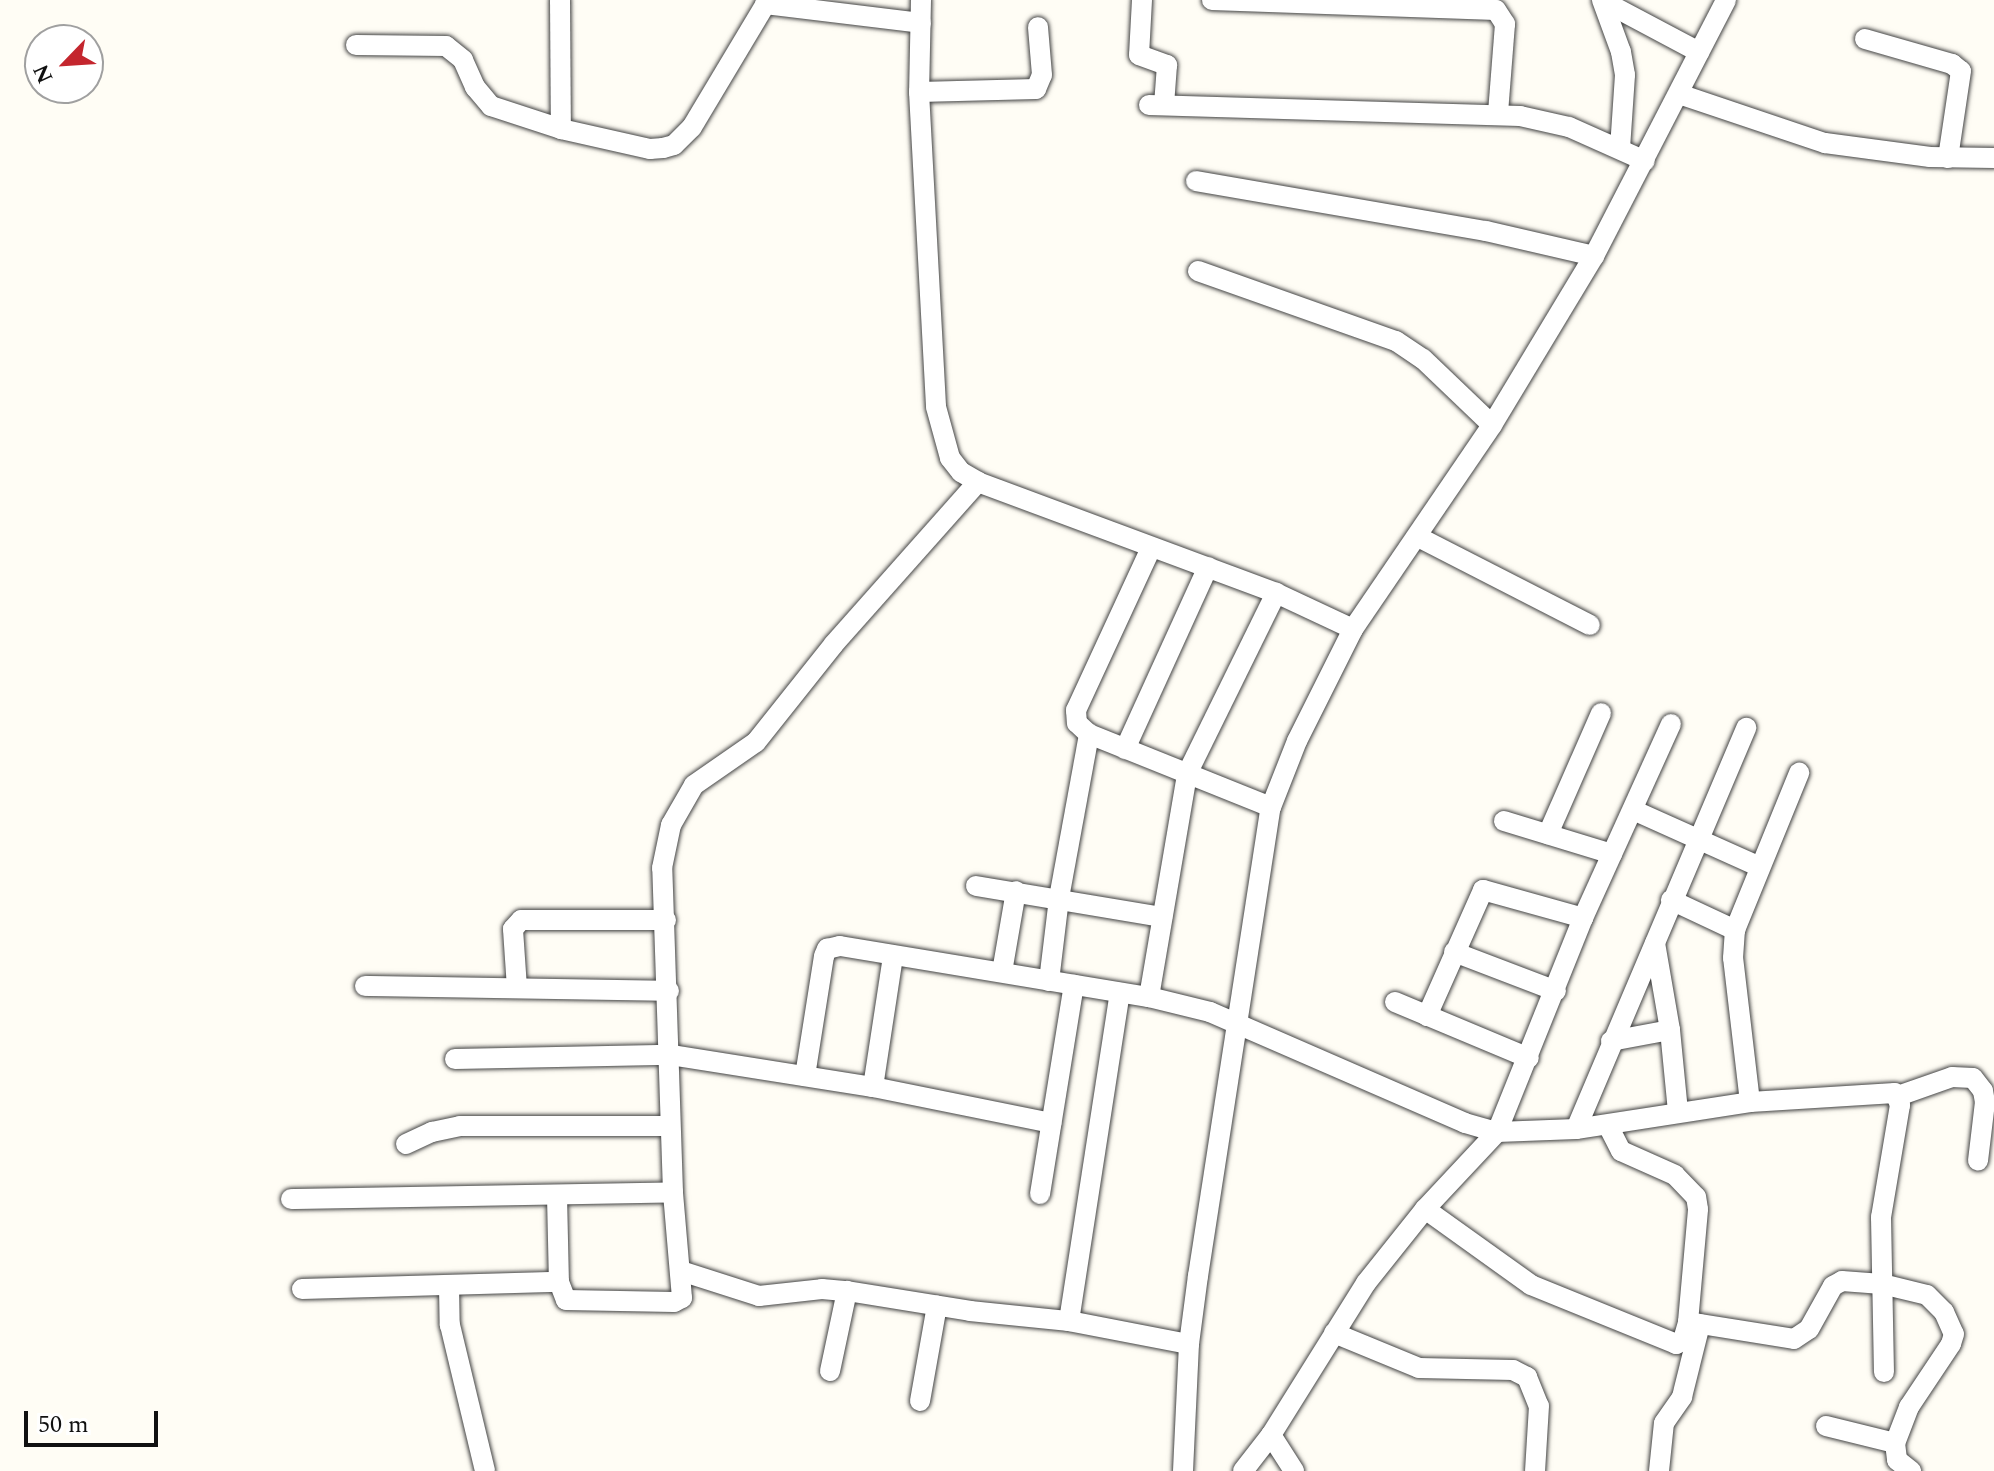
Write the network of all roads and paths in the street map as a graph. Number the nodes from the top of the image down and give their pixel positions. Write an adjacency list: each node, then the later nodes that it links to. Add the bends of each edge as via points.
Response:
1 (560, 0): 16 (street)
2 (921, 0): 8 (street)
3 (1142, 0): 15 (street, via 1139,55 1167,65 1157,105)
4 (1212, 0): 15 (street, via 1496,10 1505,24)
5 (1602, 0): 12 (street); 17 (street, via 1625,75)
6 (1726, 0): 12 (street)
7 (767, 2): 8 (street); 16 (street, via 692,127 674,145 650,149)
8 (921, 23): 13 (street)
9 (1038, 27): 13 (street, via 1042,75 1036,89)
10 (1865, 39): 18 (street, via 1961,71)
11 (356, 45): 16 (street, via 446,46 463,60 491,106)
12 (1699, 52): 14 (street)
13 (919, 92): 25 (street, via 936,407 950,458)
14 (1679, 94): 18 (street, via 1825,143); 20 (street)
15 (1498, 113): 17 (street, via 1569,127)
16 (561, 129)
17 (1620, 148): 20 (street)
18 (1948, 158): 19 (street)
19 (1994, 158)
20 (1645, 161): 22 (street)
21 (1196, 181): 22 (street, via 1497,233)
22 (1594, 256): 24 (street)
23 (1198, 271): 24 (street, via 1396,341 1423,359)
24 (1492, 425): 26 (street)
25 (978, 482): 27 (street); 52 (street, via 841,635 756,742 694,785 664,845)
26 (1418, 537): 30 (street); 31 (street)
27 (1151, 548): 28 (street); 35 (street, via 1076,710 1077,723)
28 (1208, 567): 29 (street); 36 (street)
29 (1276, 593): 31 (street); 38 (street)
30 (1590, 625)
31 (1353, 629): 39 (street, via 1297,741)
32 (1601, 713): 42 (street)
33 (1671, 724): 40 (street)
34 (1746, 728): 43 (street)
35 (1089, 734): 36 (street); 48 (street)
36 (1125, 749): 38 (street)
37 (1799, 773): 45 (street)
38 (1187, 774): 39 (street); 50 (street)
39 (1271, 807): 68 (street)
40 (1633, 810): 43 (street); 44 (street)
41 (1504, 821): 42 (street)
42 (1548, 834): 44 (street)
43 (1697, 836): 45 (street); 49 (street)
44 (1612, 854): 51 (street)
45 (1760, 867): 53 (street)
46 (976, 886): 47 (street)
47 (1016, 891): 48 (street); 57 (street)
48 (1059, 898): 50 (street); 58 (street)
49 (1671, 900): 53 (street); 54 (street)
50 (1162, 917): 65 (street)
51 (1583, 918): 55 (street, via 1483,890); 63 (street)
52 (666, 920): 61 (street, via 521,920 513,929); 62 (street)
53 (1735, 930): 77 (street, via 1733,958)
54 (1655, 943): 69 (street); 70 (street)
55 (1454, 952): 63 (street); 67 (street)
56 (893, 956): 57 (street); 74 (street, via 840,946 827,949); 75 (street)
57 (1002, 972): 58 (street)
58 (1049, 981): 59 (street)
59 (1074, 985): 64 (street); 79 (street)
60 (365, 986): 61 (street)
61 (517, 988): 62 (street)
62 (669, 991): 71 (street)
63 (1556, 991): 72 (street)
64 (1120, 993): 65 (street); 98 (street)
65 (1149, 997): 68 (street)
66 (1395, 1002): 67 (street)
67 (1427, 1016): 72 (street)
68 (1235, 1021): 83 (street, via 1465,1123); 101 (street)
69 (1670, 1030): 70 (street); 78 (street)
70 (1611, 1041): 82 (street)
71 (671, 1055): 73 (street); 74 (street); 81 (street)
72 (1529, 1058): 83 (street)
73 (455, 1059)
74 (805, 1076): 75 (street)
75 (873, 1087): 79 (street)
76 (1898, 1096): 77 (street, via 1887,1091); 85 (street, via 1952,1077 1973,1078 1985,1102); 93 (street, via 1883,1197)
77 (1750, 1102): 78 (street)
78 (1678, 1111): 80 (street)
79 (1051, 1123): 87 (street)
80 (1608, 1125): 82 (street); 99 (street, via 1621,1151 1675,1175 1696,1197)
81 (670, 1126): 84 (street, via 460,1126); 86 (street)
82 (1576, 1129): 83 (street)
83 (1497, 1132): 90 (street)
84 (406, 1144)
85 (1978, 1161)
86 (673, 1192): 88 (street); 91 (street)
87 (1040, 1194)
88 (557, 1196): 89 (street); 92 (street)
89 (291, 1199)
90 (1425, 1209): 99 (street, via 1531,1285 1569,1303 1676,1344); 100 (street)
91 (681, 1271): 92 (street, via 682,1298 674,1302 571,1303); 96 (street, via 759,1296)
92 (559, 1282): 94 (street)
93 (1882, 1284): 99 (street, via 1837,1283 1809,1329 1794,1339); 103 (street); 107 (street, via 1927,1295 1944,1312 1954,1334 1909,1407)
94 (449, 1286): 95 (street); 108 (street, via 450,1325)
95 (302, 1289)
96 (847, 1291): 97 (street); 102 (street)
97 (937, 1306): 98 (street); 104 (street)
98 (1069, 1321): 101 (street)
99 (1694, 1323): 113 (street, via 1682,1397 1664,1423)
100 (1334, 1333): 106 (street); 112 (street, via 1419,1368 1513,1370 1527,1377 1539,1406)
101 (1189, 1344): 109 (street)
102 (830, 1371)
103 (1884, 1372)
104 (920, 1401)
105 (1826, 1426): 107 (street)
106 (1271, 1435): 110 (street); 111 (street)
107 (1895, 1443): 114 (street, via 1897,1460)
108 (485, 1471)
109 (1183, 1471)
110 (1243, 1471)
111 (1294, 1471)
112 (1535, 1471)
113 (1659, 1471)
114 (1911, 1471)

